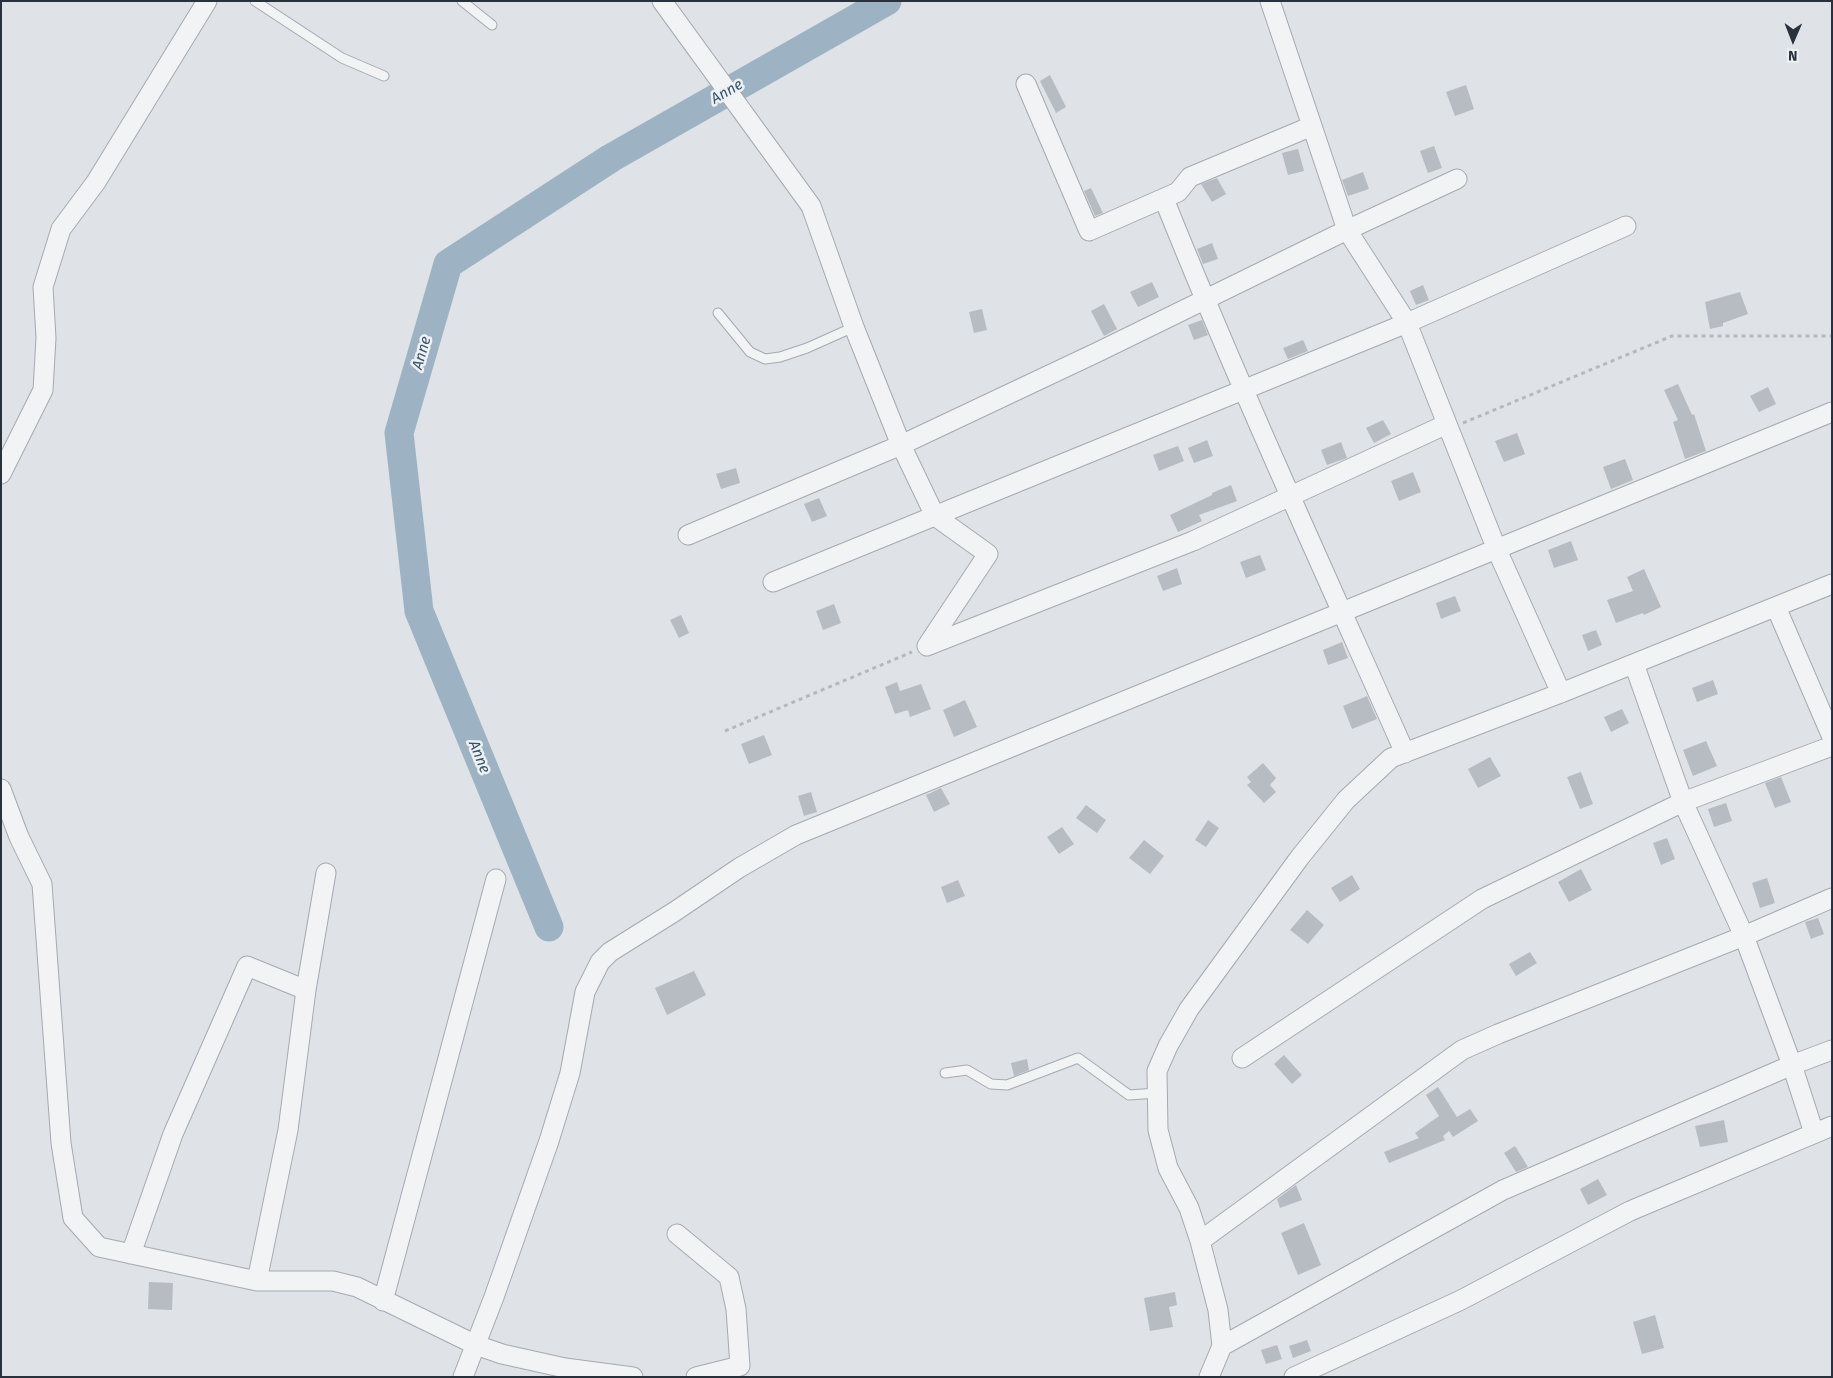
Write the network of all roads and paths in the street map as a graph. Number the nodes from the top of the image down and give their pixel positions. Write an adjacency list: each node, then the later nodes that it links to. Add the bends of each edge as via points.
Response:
1 (207, 1): 23 (street, via 96,182 61,229 43,287 46,338 42,390)
2 (255, 1): 7 (lane, via 342,58)
3 (462, 1): 6 (lane)
4 (662, 1): 17 (street, via 811,206)
5 (1270, 1): 9 (street)
6 (492, 25)
7 (384, 76)
8 (1026, 84): 11 (street, via 1089,231)
9 (1312, 126): 11 (street, via 1190,177 1178,192); 13 (street)
10 (1457, 179): 13 (street)
11 (1164, 199): 14 (street)
12 (1626, 226): 16 (street)
13 (1346, 230): 14 (street); 16 (street)
14 (1205, 301): 19 (street); 22 (street)
15 (718, 313): 17 (lane, via 750,352 765,359 807,348)
16 (1407, 324): 19 (street); 21 (street)
17 (854, 327): 22 (street)
18 (1832, 336): 21 (path, via 1672,336)
19 (1243, 390): 24 (street); 25 (street)
20 (1832, 412): 27 (street)
21 (1448, 427): 24 (street); 27 (street)
22 (901, 445): 25 (street); 26 (street)
23 (3, 465)
24 (1290, 496): 31 (street); 32 (street, via 1193,541)
25 (935, 516): 28 (street); 32 (street, via 988,554)
26 (688, 535)
27 (1497, 550): 31 (street); 34 (street)
28 (773, 582)
29 (1832, 584): 30 (street)
30 (1776, 607): 33 (street); 36 (street)
31 (1342, 613): 38 (street); 57 (street, via 796,835 610,952 600,962 585,992 580,1024 549,1141)
32 (927, 646): 35 (path)
33 (1634, 664): 34 (street); 40 (street)
34 (1561, 693): 38 (street)
35 (724, 730)
36 (1832, 737)
37 (1832, 746): 40 (street)
38 (1405, 753): 50 (street, via 1392,758 1346,800 1223,960 1168,1046 1157,1070)
39 (1, 789): 54 (street, via 42,884 61,1144 73,1218 99,1247)
40 (1683, 802): 44 (street); 47 (street, via 1482,899)
41 (326, 873): 45 (street)
42 (496, 879): 56 (street)
43 (1832, 898): 44 (street)
44 (1744, 936): 48 (street); 53 (street, via 1462,1050)
45 (306, 990): 54 (street, via 247,966 173,1134); 55 (street, via 288,1130)
46 (1832, 1050): 48 (street)
47 (1242, 1058)
48 (1792, 1065): 51 (street); 58 (street, via 1503,1190)
49 (945, 1073): 50 (lane, via 967,1070 990,1084 1007,1085 1078,1058 1129,1095)
50 (1157, 1093): 53 (street, via 1158,1130 1168,1168 1189,1208)
51 (1823, 1130): 63 (street, via 1630,1211 1461,1300)
52 (677, 1234): 61 (street, via 729,1277 736,1309 740,1366)
53 (1200, 1241): 58 (street, via 1218,1310)
54 (131, 1254): 55 (street)
55 (257, 1281): 56 (street, via 333,1281)
56 (384, 1300): 57 (street)
57 (476, 1345): 59 (street); 60 (street, via 565,1368)
58 (1222, 1346): 62 (street)
59 (463, 1377)
60 (633, 1377)
61 (696, 1377)
62 (1209, 1377)
63 (1294, 1377)

